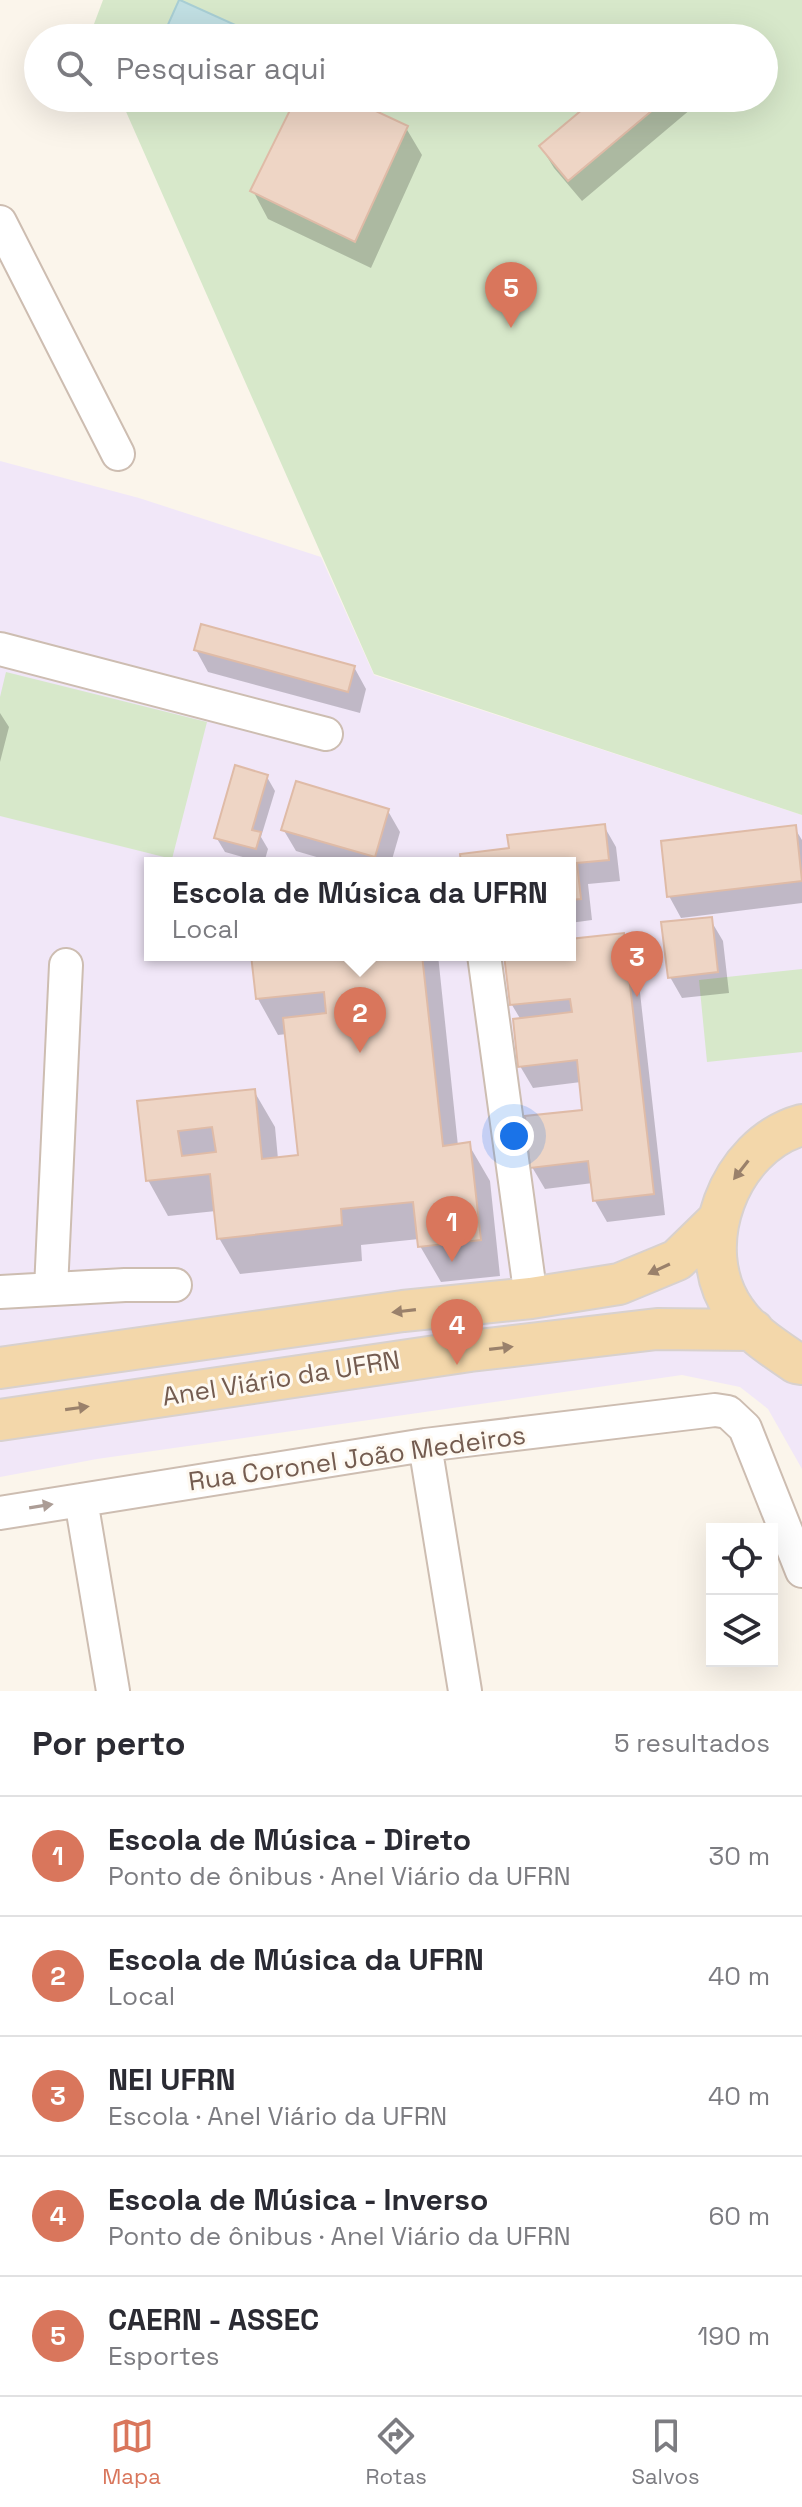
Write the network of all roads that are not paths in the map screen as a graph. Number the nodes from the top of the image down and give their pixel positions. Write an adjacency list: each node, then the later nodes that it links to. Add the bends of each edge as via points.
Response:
1 (0, 222): 2 (street)
2 (118, 454)
3 (0, 649): 4 (street)
4 (326, 734)
5 (485, 961): 12 (street)
6 (66, 965): 10 (street)
7 (802, 1125): 8 (main road, one-way to 8, via 758,1150 732,1182)
8 (718, 1220): 12 (main road, Anel Viário da UFRN, one-way to 12, via 677,1260 651,1273 619,1284); 13 (main road, via 721,1281 734,1310)
9 (175, 1285): 10 (street)
10 (51, 1289): 11 (street)
11 (0, 1292)
12 (531, 1298): 15 (main road, Anel Viário da UFRN, one-way to 15)
13 (760, 1337): 14 (main road); 16 (main road); 17 (main road, Anel Viário da UFRN, one-way to 13, via 418,1358 657,1329)
14 (802, 1364)
15 (0, 1368)
16 (802, 1376)
17 (0, 1420)
18 (425, 1445): 19 (street, Rua Coronel João Medeiros); 21 (street, Rua Coronel João Medeiros, via 728,1412 745,1428); 23 (street)
19 (81, 1500): 20 (street, Rua Coronel João Medeiros, one-way to 19); 22 (street)
20 (0, 1513)
21 (802, 1571)
22 (113, 1691)
23 (465, 1691)

